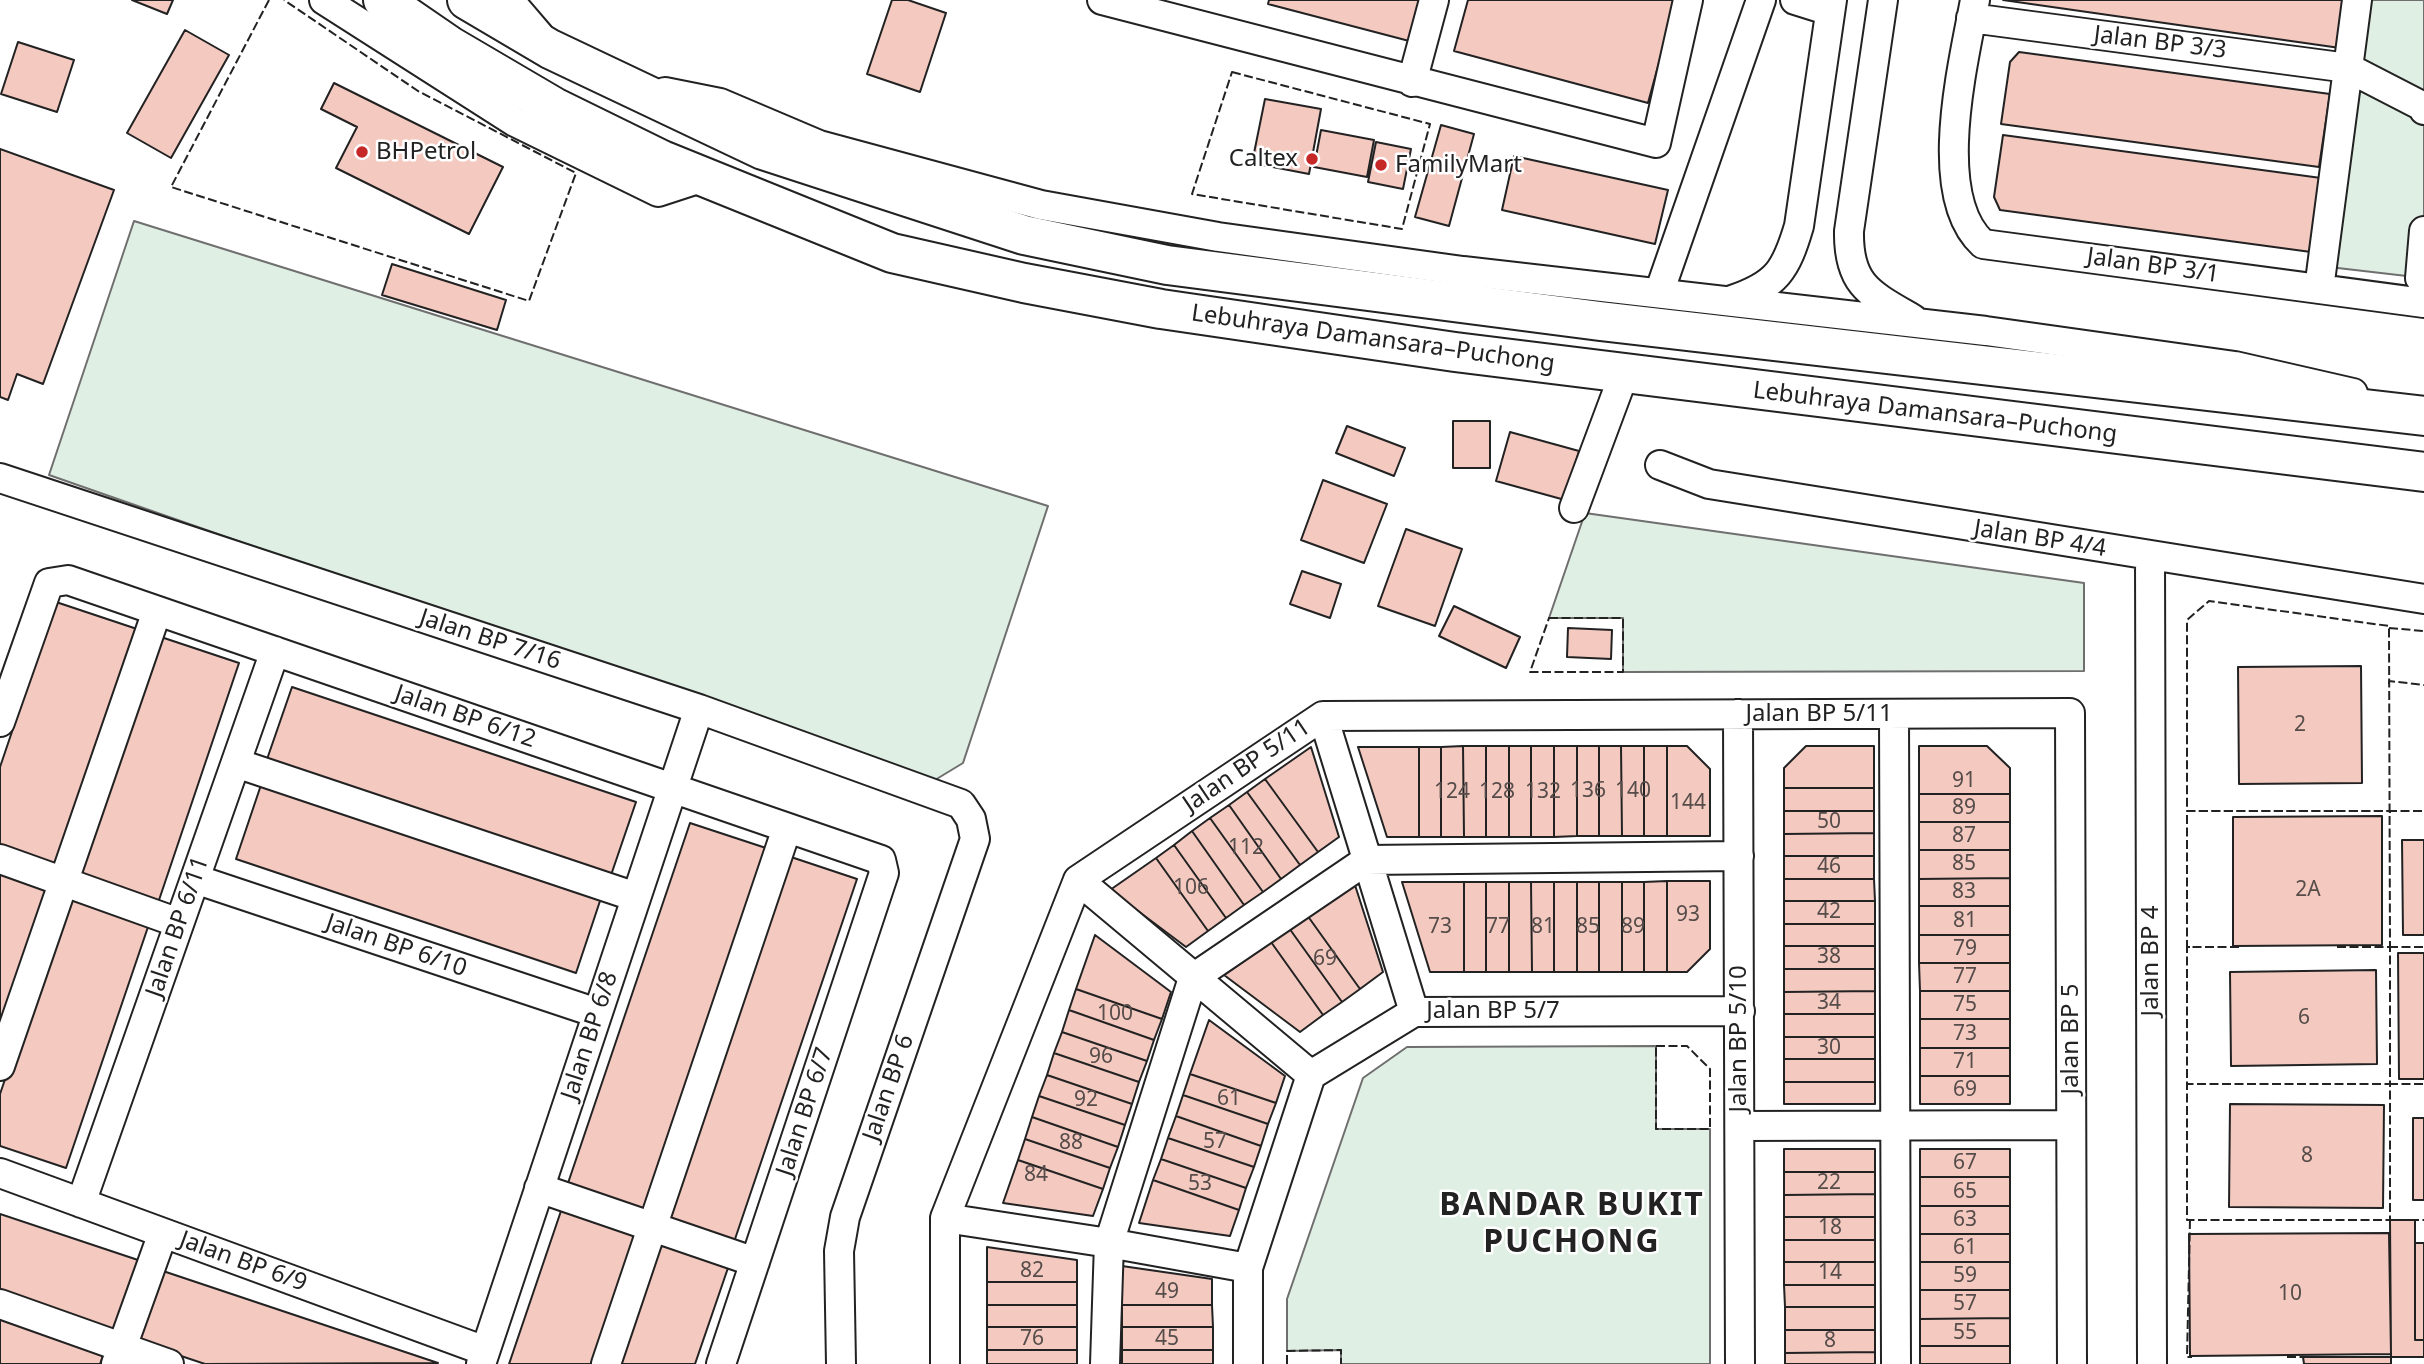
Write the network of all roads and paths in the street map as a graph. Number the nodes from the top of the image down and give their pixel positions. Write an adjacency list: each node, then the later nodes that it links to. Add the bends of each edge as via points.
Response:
1 (324, 0): 19 (street, via 515,122 658,192)
2 (383, 0): 19 (highway, Lebuhraya Damansara–Puchong, via 554,107)
3 (467, 0): 14 (highway, Lebuhraya Damansara–Puchong)
4 (509, 0): 14 (street)
5 (1102, 0): 16 (street)
6 (1434, 0): 16 (street)
7 (1688, 0): 16 (street, via 1656,143)
8 (1761, 0): 23 (street)
9 (1795, 0): 12 (street)
10 (1883, 0): 25 (street, via 1849,231 1849,258 1866,288)
11 (2357, 0): 15 (street)
12 (1831, 5): 24 (street, via 1799,226 1789,261 1771,283)
13 (1973, 9): 15 (street, Jalan BP 3/3); 21 (street, Jalan BP 3/1, via 1952,151 1959,208 1969,231 1983,244)
14 (550, 49): 17 (highway, Lebuhraya Damansara–Puchong)
15 (2352, 70): 18 (street, Jalan BP 3/3); 21 (street)
16 (1412, 82)
17 (625, 84): 23 (street, via 720,103 819,145 1041,205 1231,239); 28 (highway, Lebuhraya Damansara–Puchong, via 763,150 1024,235 1167,265 1600,321)
18 (2424, 110)
19 (704, 177): 26 (highway, Lebuhraya Damansara–Puchong, via 892,253 1024,283 1174,312)
20 (2424, 231): 22 (street)
21 (2319, 289): 22 (street, Jalan BP 3/1)
22 (2422, 290)
23 (1659, 293): 24 (street)
24 (1730, 300): 25 (street)
25 (1922, 324): 27 (street, via 2235,366)
26 (1624, 374): 30 (highway, Lebuhraya Damansara–Puchong); 32 (street)
27 (2424, 409)
28 (2424, 416)
29 (1660, 465): 33 (street, Jalan BP 4/4, via 1709,484)
30 (2424, 472)
31 (0, 478): 37 (street, Jalan BP 7/16)
32 (1574, 508)
33 (2150, 557): 34 (street, Jalan BP 4/4); 87 (street, Jalan BP 4)
34 (2424, 599)
35 (157, 611): 36 (street, Jalan BP 6/12); 42 (street, Jalan BP 6/12, via 68,580 49,583); 53 (street)
36 (275, 651): 43 (street, Jalan BP 6/11); 44 (street, Jalan BP 6/12)
37 (699, 709): 44 (street, Jalan BP 6/8); 45 (street, Jalan BP 7/16, via 961,804)
38 (1894, 713): 39 (street, Jalan BP 5/11); 40 (street, Jalan BP 5/11); 62 (street)
39 (2070, 713): 63 (street, Jalan BP 5)
40 (1738, 714): 41 (street, Jalan BP 5/11); 47 (street, Jalan BP 5/10)
41 (1323, 716): 50 (street); 52 (street, Jalan BP 5/11)
42 (0, 722)
43 (236, 763): 51 (street, Jalan BP 6/11); 54 (street)
44 (672, 789): 46 (street, Jalan BP 6/12); 54 (street, Jalan BP 6/8)
45 (971, 819): 80 (street, Jalan BP 6, via 975,839 845,1217 839,1251)
46 (787, 828): 49 (street, Jalan BP 6/12); 69 (street)
47 (1739, 856): 50 (street); 57 (street, Jalan BP 5/10)
48 (0, 859): 53 (street)
49 (881, 860): 72 (street, Jalan BP 6/7, via 884,873)
50 (1367, 860): 56 (street); 58 (street)
51 (195, 878): 55 (street, Jalan BP 6/11); 59 (street, Jalan BP 6/10)
52 (1078, 880): 56 (street); 68 (street)
53 (65, 882): 55 (street); 60 (street)
54 (636, 897): 59 (street, Jalan BP 6/8)
55 (179, 923): 67 (street, Jalan BP 6/11)
56 (1193, 978): 61 (street); 71 (street)
57 (1740, 1011): 58 (street, Jalan BP 5/7); 64 (street, Jalan BP 5/10)
58 (1414, 1012): 61 (street, Jalan BP 5/7)
59 (597, 1013): 66 (street, Jalan BP 6/8)
60 (0, 1066)
61 (1311, 1075): 73 (street)
62 (1896, 1125): 63 (street); 64 (street); 85 (street)
63 (2071, 1125): 86 (street, Jalan BP 5)
64 (1740, 1126): 84 (street, Jalan BP 5/10)
65 (0, 1173): 67 (street, Jalan BP 6/9)
66 (539, 1188): 69 (street); 76 (street, Jalan BP 6/8)
67 (81, 1203): 70 (street, Jalan BP 6/9)
68 (945, 1218): 71 (street); 81 (street)
69 (653, 1227): 72 (street); 78 (street)
70 (163, 1233): 75 (street); 76 (street, Jalan BP 6/9)
71 (1109, 1242): 73 (street); 82 (street)
72 (755, 1262): 79 (street, Jalan BP 6/7)
73 (1248, 1268): 83 (street)
74 (0, 1304): 75 (street)
75 (119, 1356): 77 (street)
76 (483, 1357)
77 (169, 1364)
78 (606, 1364)
79 (721, 1364)
80 (841, 1364)
81 (945, 1364)
82 (1105, 1364)
83 (1248, 1364)
84 (1740, 1364)
85 (1896, 1364)
86 (2072, 1364)
87 (2152, 1364)

